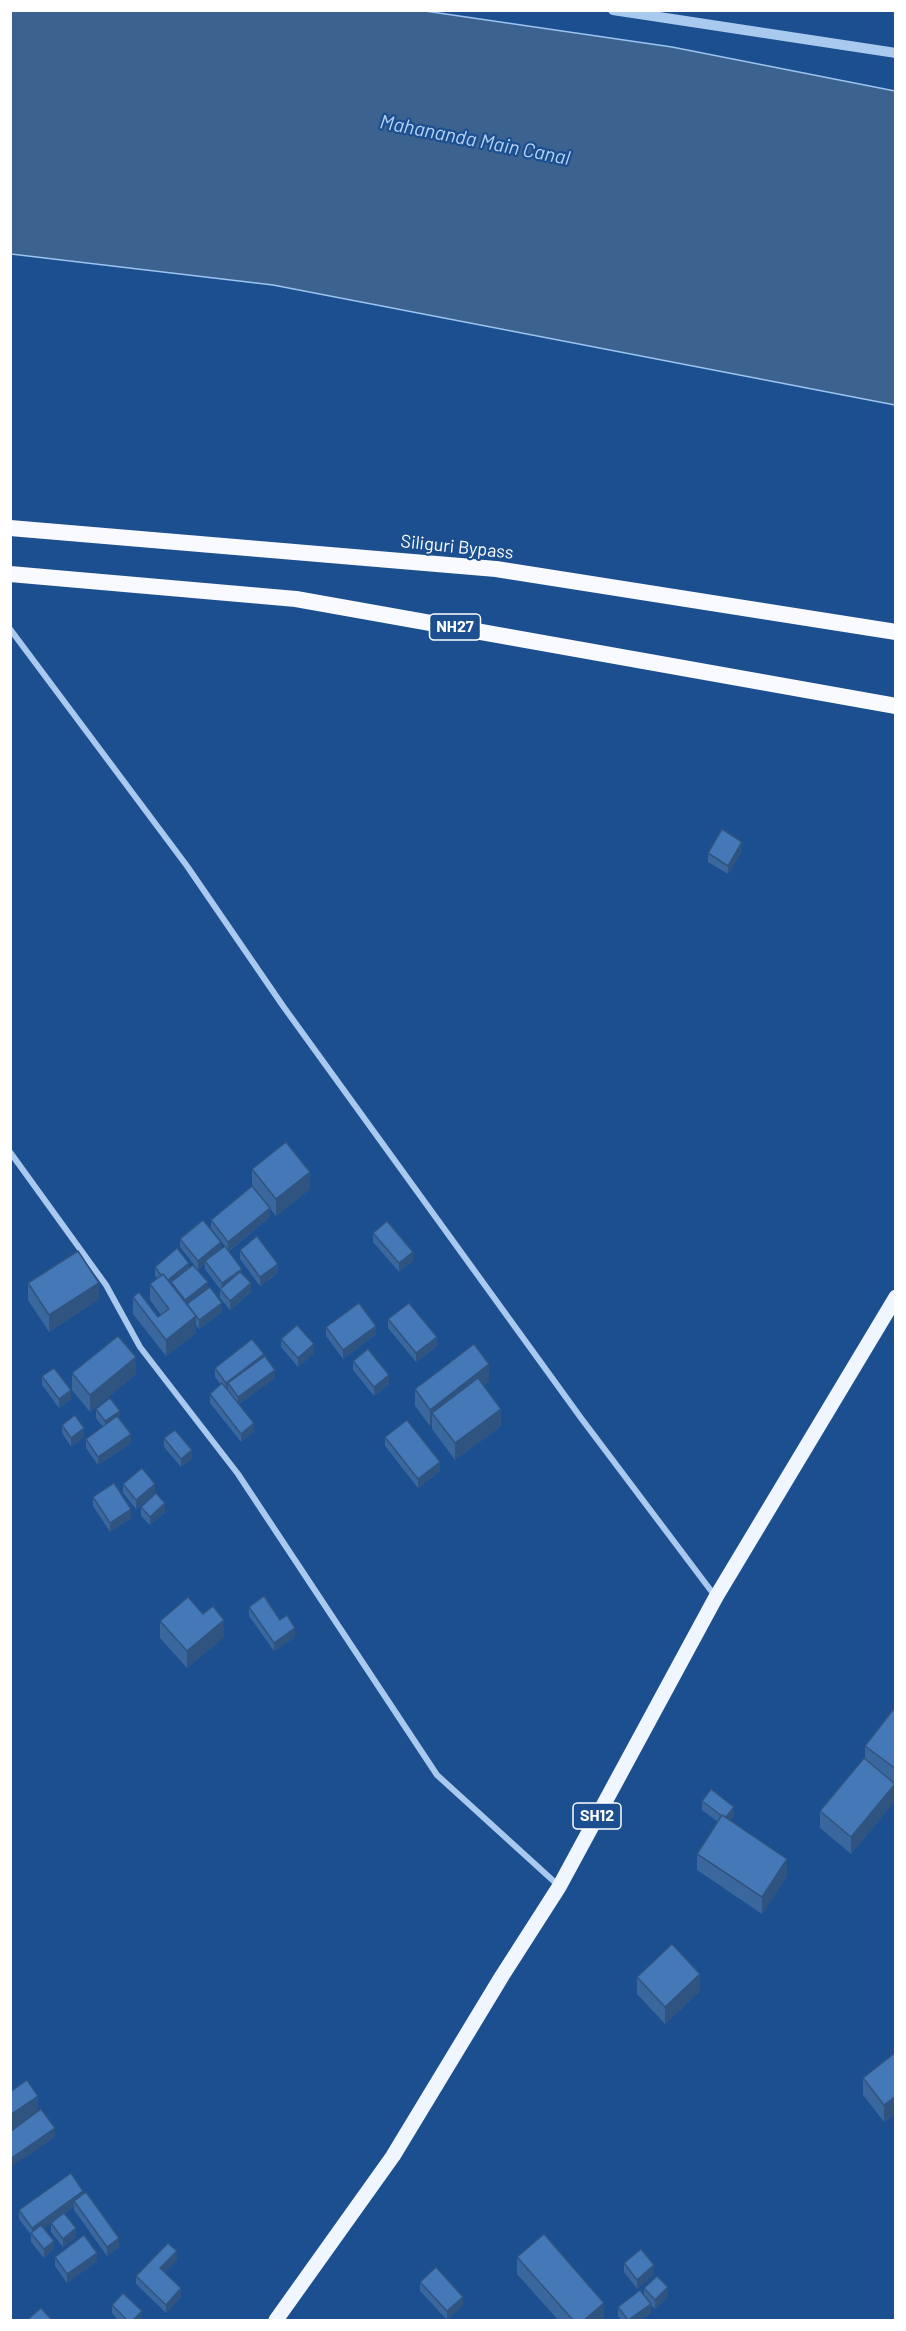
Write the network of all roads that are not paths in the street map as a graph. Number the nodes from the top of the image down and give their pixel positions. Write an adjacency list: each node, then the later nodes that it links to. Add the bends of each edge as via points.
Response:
1 (613, 10): 2 (street)
2 (896, 52)
3 (10, 528): 6 (highway, Siliguri Bypass, via 496,569)
4 (10, 574): 7 (highway, NH27, via 296,599)
5 (10, 629): 10 (street, via 187,866 580,1418)
6 (896, 632)
7 (896, 706)
8 (10, 1152): 11 (street, via 106,1285 140,1347 238,1474 437,1775)
9 (896, 1297): 10 (main road, SH12)
10 (717, 1597): 11 (main road, SH12)
11 (559, 1887): 12 (main road, SH12, via 393,2156)
12 (276, 2320)

